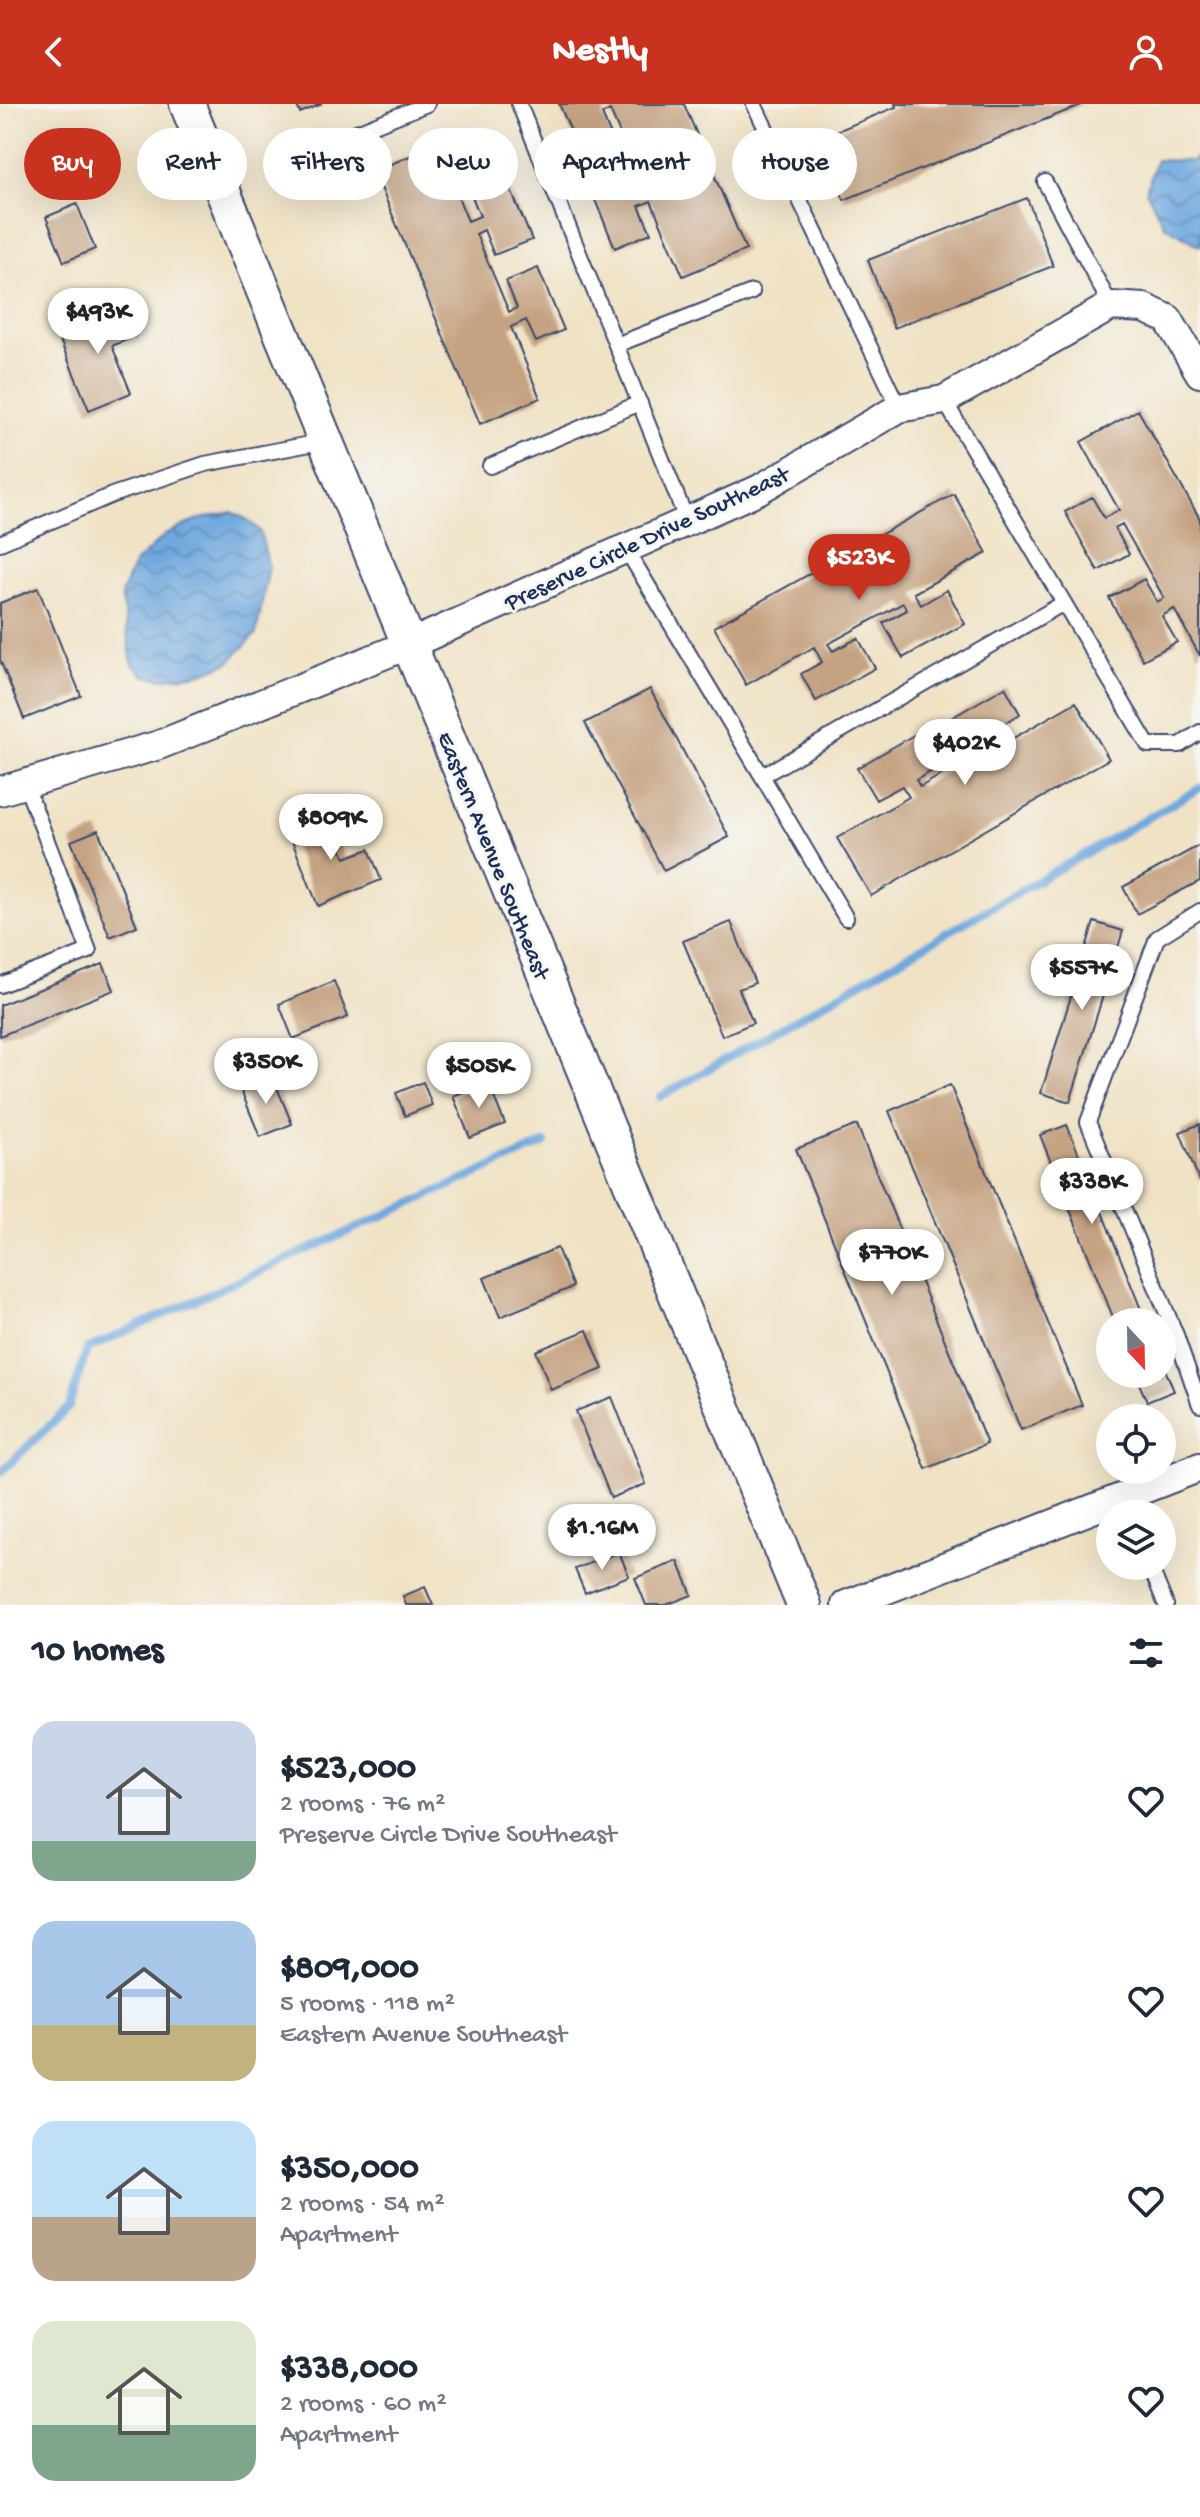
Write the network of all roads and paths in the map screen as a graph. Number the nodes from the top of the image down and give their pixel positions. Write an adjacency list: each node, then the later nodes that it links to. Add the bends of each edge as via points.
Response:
1 (187, 104): 14 (street, Eastern Avenue Southeast)
2 (427, 104): 5 (lane)
3 (519, 104): 9 (lane)
4 (754, 104): 13 (lane)
5 (367, 128)
6 (1045, 182): 8 (lane)
7 (752, 292): 9 (lane)
8 (1111, 306): 10 (street, via 1144,308 1168,319); 11 (street, Preserve Circle Drive Southeast)
9 (616, 345): 12 (lane)
10 (1200, 373)
11 (944, 400): 13 (street, Preserve Circle Drive Southeast); 19 (lane)
12 (640, 403): 15 (lane); 16 (lane)
13 (899, 408): 16 (street, Preserve Circle Drive Southeast, via 758,490)
14 (326, 441): 17 (lane, via 205,464 112,495); 20 (street, Eastern Avenue Southeast)
15 (490, 466)
16 (687, 521): 18 (street, Preserve Circle Drive Southeast)
17 (0, 543)
18 (626, 549): 20 (street, Preserve Circle Drive Southeast); 22 (lane)
19 (1062, 604): 21 (lane, via 1148,745 1180,745); 22 (lane)
20 (410, 644): 23 (street, Preserve Circle Drive Southeast, via 159,745); 33 (street, Eastern Avenue Southeast)
21 (1200, 732)
22 (762, 776): 25 (lane)
23 (12, 787): 26 (lane, via 89,951)
24 (1200, 911): 27 (lane, via 1157,938 1088,1122)
25 (846, 918)
26 (0, 985)
27 (1200, 1405)
28 (1200, 1467): 29 (street)
29 (1137, 1500)
30 (1096, 1517): 34 (street)
31 (1155, 1580): 32 (lane)
32 (1163, 1604)
33 (804, 1605)
34 (846, 1605)

